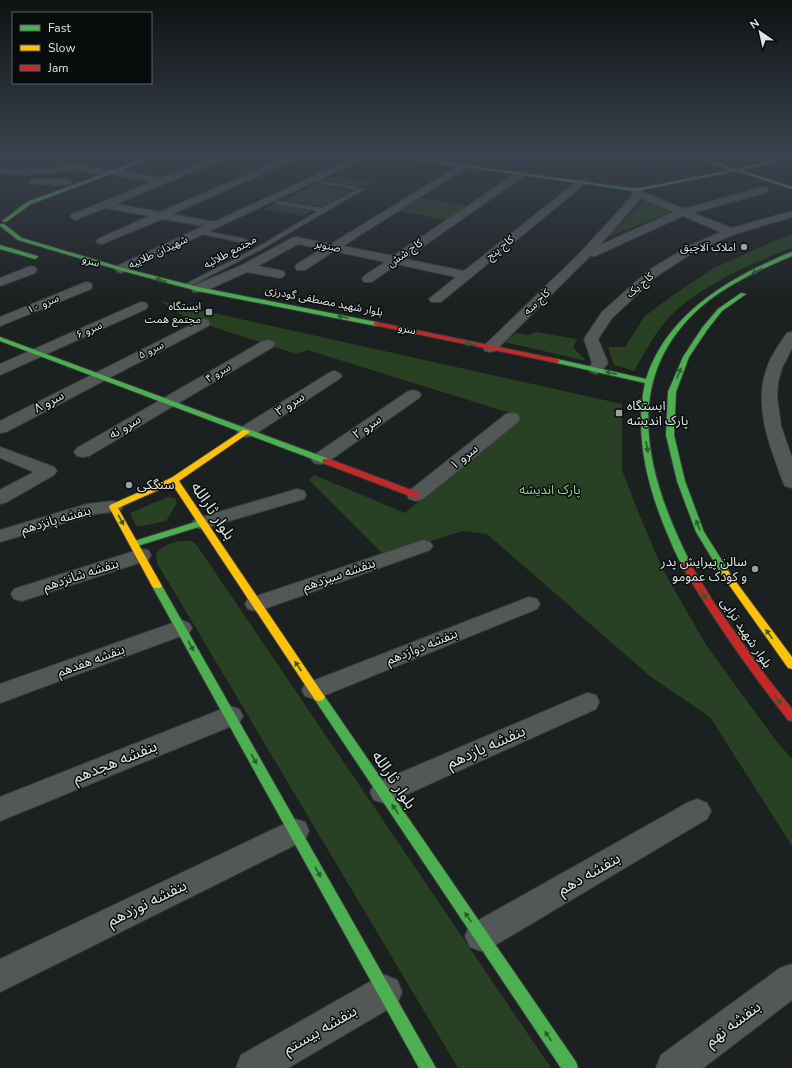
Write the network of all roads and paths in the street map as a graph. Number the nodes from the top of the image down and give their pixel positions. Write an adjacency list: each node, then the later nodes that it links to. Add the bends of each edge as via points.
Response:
1 (28, 204): 18 (main road)
2 (186, 204): 16 (street)
3 (260, 204): 19 (street, شهیدان طلاییه)
4 (289, 204): 13 (lane)
5 (334, 204): 13 (lane, مجتمع طلائیه)
6 (403, 204): 25 (street)
7 (477, 204): 29 (street, کاج شش)
8 (555, 204): 35 (street, کاج پنج)
9 (627, 204): 27 (street, کاج سه)
10 (665, 204): 14 (street)
11 (713, 204): 14 (street)
12 (104, 205): 16 (street); 17 (street)
13 (322, 210): 39 (lane, مجتمع طلائیه)
14 (684, 212): 21 (street); 27 (street)
15 (792, 214): 21 (street)
16 (160, 215): 19 (street); 22 (street)
17 (75, 217)
18 (1, 223): 32 (main road, بلوار شهید مصطفی گودرزی, via 20,239)
19 (214, 225): 20 (street, شهیدان طلاییه)
20 (200, 232): 23 (lane); 32 (street, شهیدان طلاییه)
21 (731, 232): 50 (street, کاج یک, via 693,248 653,273 607,315 591,339 600,363)
22 (102, 241)
23 (245, 241)
24 (0, 247): 28 (main road)
25 (333, 248): 29 (street, صنوبر); 30 (street); 31 (street, صنوبر, via 296,240)
26 (792, 254): 54 (main road, بلوار شهید ترابی, one-way to 54, via 734,283 700,306 680,324 662,353)
27 (584, 256): 48 (street, کاج سه)
28 (46, 260)
29 (395, 260): 35 (street, صنوبر); 36 (street, کاج شش)
30 (301, 267)
31 (246, 268): 34 (street); 39 (street, صنوبر)
32 (121, 269): 39 (main road, بلوار شهید مصطفی گودرزی, one-way to 32)
33 (31, 270): 37 (street)
34 (279, 274)
35 (467, 275): 41 (street, کاج پنج)
36 (368, 279)
37 (0, 282)
38 (86, 286): 43 (street, سرو ۱۰)
39 (192, 288): 48 (main road, بلوار شهید مصطفی گودرزی, one-way to 39)
40 (751, 288): 77 (main road, بلوار شهید ترابی, one-way to 40, via 730,582 700,532 681,481 670,434 668,392 686,357 720,310)
41 (436, 299)
42 (141, 306): 49 (street, سرو ۶)
43 (0, 322)
44 (203, 323): 52 (street, سرو ۵)
45 (792, 336): 64 (street, via 774,369 770,384 771,422)
46 (0, 339): 49 (main road)
47 (268, 344): 56 (street, سرو ۴)
48 (490, 348): 50 (main road, بلوار شهید مصطفی گودرزی)
49 (36, 353): 51 (street, سرو ۶); 52 (main road)
50 (596, 369): 54 (main road, بلوار شهید مصطفی گودرزی, one-way to 50)
51 (0, 370)
52 (99, 376): 56 (main road); 58 (street, سرو ۸)
53 (334, 376): 59 (street, سرو ۳)
54 (652, 383): 82 (main road, بلوار شهید ترابی, one-way to 82, via 646,394 644,433 653,480 672,534 697,585 766,686)
55 (413, 394): 62 (street, سرو ۲)
56 (167, 402): 59 (main road); 61 (street, سرو نه)
57 (512, 418): 66 (street, سرو ۱)
58 (0, 428)
59 (246, 432): 62 (main road); 63 (main road)
60 (0, 452): 67 (street, via 48,471)
61 (83, 452)
62 (320, 459): 66 (main road)
63 (174, 480): 68 (main road, بلوار ثارالله); 69 (main road, بلوار ثارالله)
64 (792, 482)
65 (297, 495): 69 (street)
66 (416, 495)
67 (0, 498)
68 (114, 506): 70 (street, بنفشه پانزدهم, via 94,508); 72 (main road, one-way to 72)
69 (202, 523): 72 (main road); 74 (main road, بلوار ثارالله)
70 (0, 536)
71 (423, 546): 74 (street, بنفشه سیزدهم)
72 (138, 550): 73 (street, بنفشه شانزدهم); 76 (main road)
73 (22, 594)
74 (256, 604): 78 (main road, بلوار ثارالله, one-way to 74)
75 (529, 604): 78 (street, بنفشه دوازدهم)
76 (181, 628): 79 (street, بنفشه هفدهم); 81 (main road, one-way to 81)
77 (792, 665)
78 (314, 690): 83 (main road, بلوار ثارالله)
79 (0, 694)
80 (588, 702): 83 (street, بنفشه یازدهم)
81 (230, 716): 84 (street, بنفشه هجدهم); 86 (main road, one-way to 86)
82 (792, 717)
83 (384, 792): 87 (main road, بلوار ثارالله, one-way to 83)
84 (0, 809)
85 (697, 811): 87 (street, بنفشه دهم)
86 (295, 831): 88 (street, بنفشه نوزدهم); 90 (main road, one-way to 90)
87 (481, 936): 93 (main road, بلوار ثارالله, one-way to 87)
88 (0, 976)
89 (792, 980): 94 (street, بنفشه نهم)
90 (385, 992): 91 (street, بنفشه بیستم); 92 (main road)
91 (254, 1068)
92 (428, 1068)
93 (570, 1068)
94 (674, 1068)

